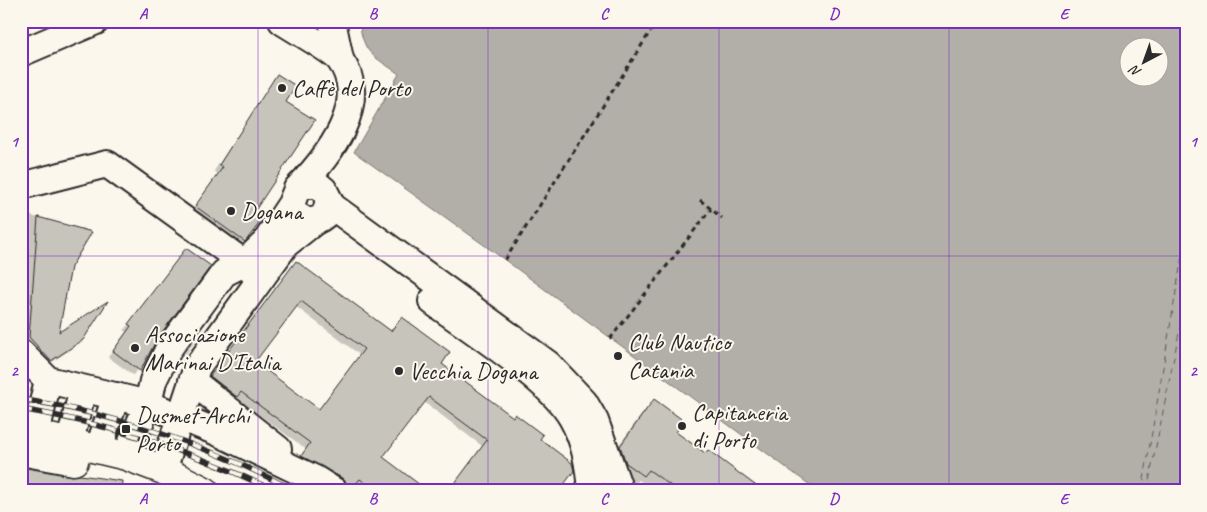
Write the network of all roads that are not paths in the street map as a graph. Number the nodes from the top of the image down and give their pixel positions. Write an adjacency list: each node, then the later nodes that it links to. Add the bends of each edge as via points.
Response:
1 (96, 21): 4 (lane)
2 (282, 21): 5 (lane)
3 (332, 21): 5 (lane)
4 (21, 53)
5 (340, 59): 6 (lane, via 348,76 352,97 348,115)
6 (336, 140): 8 (lane); 9 (lane)
7 (21, 186): 10 (lane, via 107,164)
8 (294, 196): 9 (lane, via 294,212 300,218 307,221); 10 (lane, via 264,243)
9 (323, 210): 10 (lane); 25 (lane, via 535,377 560,402 582,439); 26 (lane, via 548,364 584,402 595,421)
10 (252, 271): 13 (lane); 16 (lane, via 224,273 169,348 153,381)
11 (21, 353): 12 (lane)
12 (48, 380): 14 (lane); 18 (lane)
13 (192, 381): 17 (lane); 23 (lane)
14 (83, 389): 15 (lane); 19 (lane)
15 (116, 396): 16 (lane); 20 (lane)
16 (148, 404): 17 (lane); 21 (lane)
17 (180, 416): 22 (lane); 23 (lane)
18 (26, 439): 19 (main road); 22 (main road)
19 (70, 441): 20 (main road)
20 (100, 448): 21 (main road)
21 (126, 456): 22 (main road)
22 (159, 479): 24 (main road)
23 (325, 485)
24 (199, 488)
25 (591, 491)
26 (620, 491)

